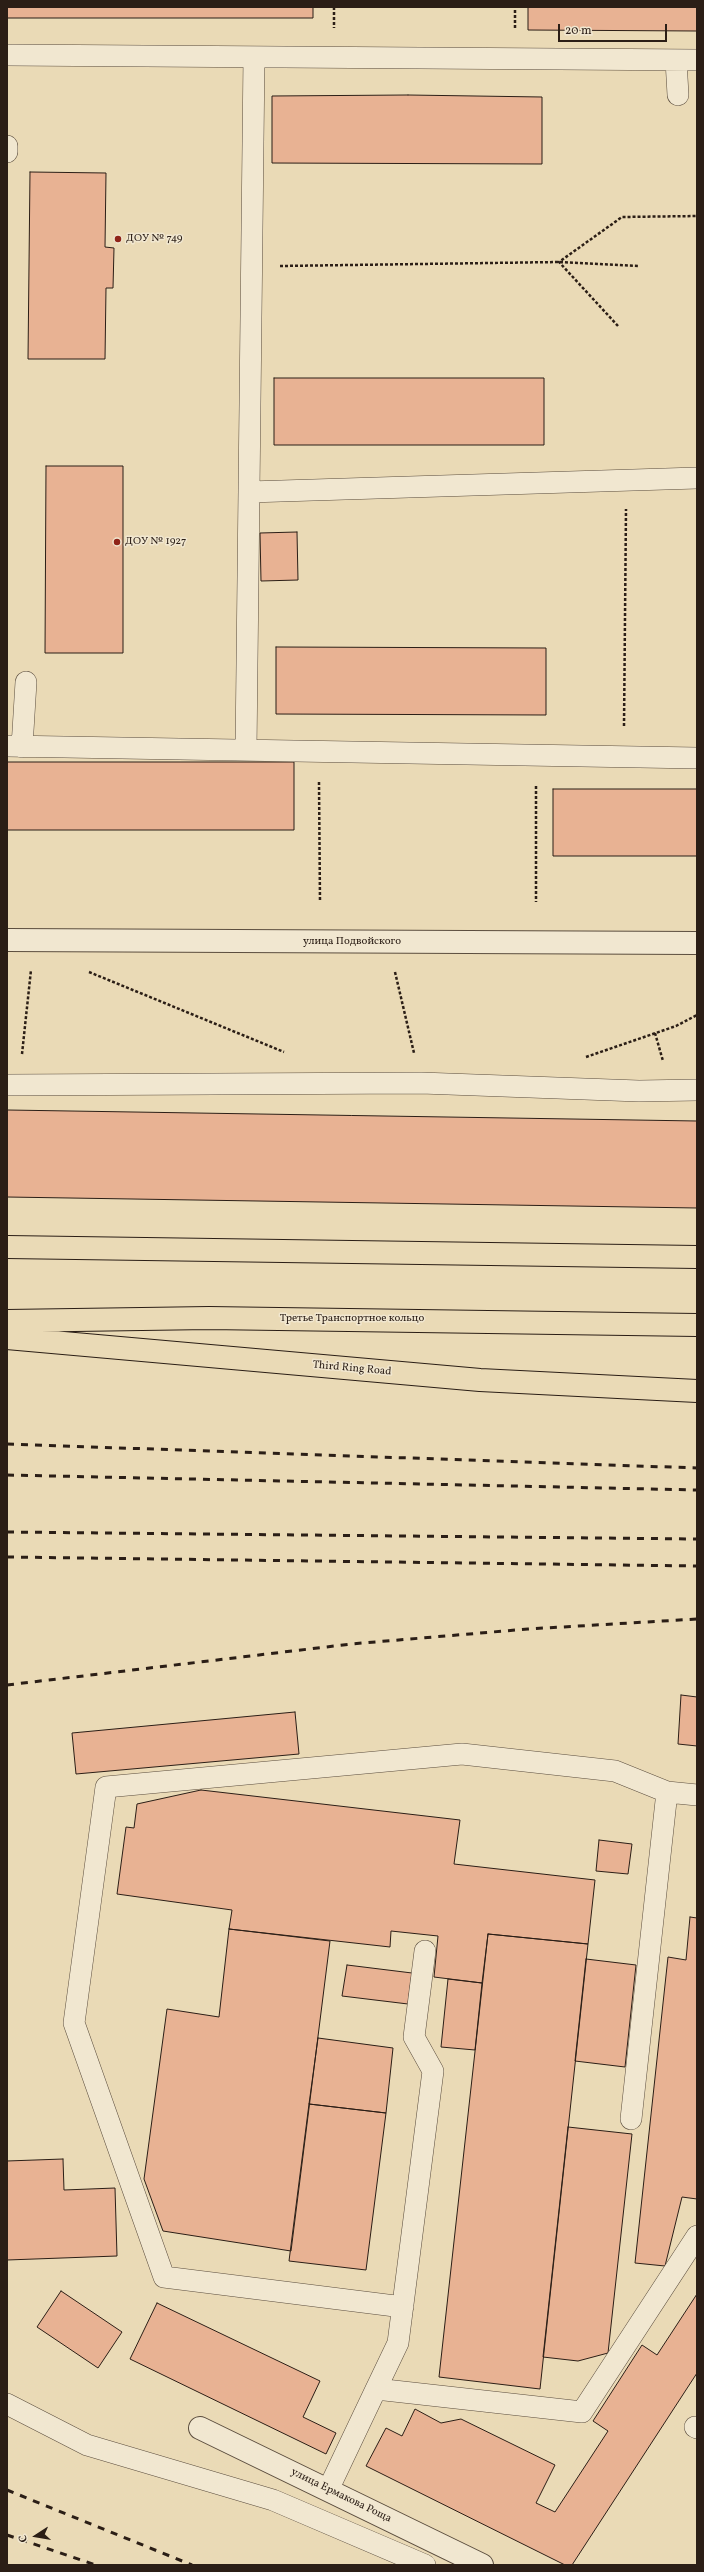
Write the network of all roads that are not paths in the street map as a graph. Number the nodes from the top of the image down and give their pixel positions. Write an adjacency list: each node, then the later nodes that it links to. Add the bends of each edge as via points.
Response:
1 (7, 55): 2 (lane)
2 (254, 57): 3 (lane); 9 (lane)
3 (676, 60): 4 (lane); 5 (lane)
4 (697, 60)
5 (678, 95)
6 (7, 146): 7 (lane)
7 (7, 152)
8 (697, 478): 9 (lane)
9 (249, 492): 12 (lane)
10 (26, 682): 11 (lane)
11 (14, 746): 12 (lane)
12 (246, 750): 13 (lane)
13 (697, 758)
14 (7, 940): 15 (street, улица Подвойского)
15 (697, 944)
16 (13, 1085): 17 (lane, via 421,1083)
17 (697, 1090)
18 (7, 1247): 19 (main road)
19 (697, 1257)
20 (7, 1320): 21 (main road, Третье Транспортное кольцо, via 209,1318)
21 (697, 1325)
22 (7, 1338): 23 (main road, Third Ring Road, via 480,1380)
23 (697, 1391)
24 (667, 1792): 25 (lane); 27 (lane); 29 (lane, via 615,1771 462,1754 106,1787 74,2023 164,2277)
25 (697, 1795)
26 (425, 1951): 29 (lane, via 414,2037 433,2071)
27 (632, 2119)
28 (697, 2236): 30 (lane, via 582,2412)
29 (403, 2307): 30 (lane, via 398,2343)
30 (376, 2389): 33 (lane)
31 (7, 2404): 34 (lane, via 87,2445 273,2500)
32 (200, 2428): 33 (street, улица Ермакова Роща)
33 (328, 2490): 35 (street, улица Ермакова Роща)
34 (425, 2565)
35 (482, 2565)

